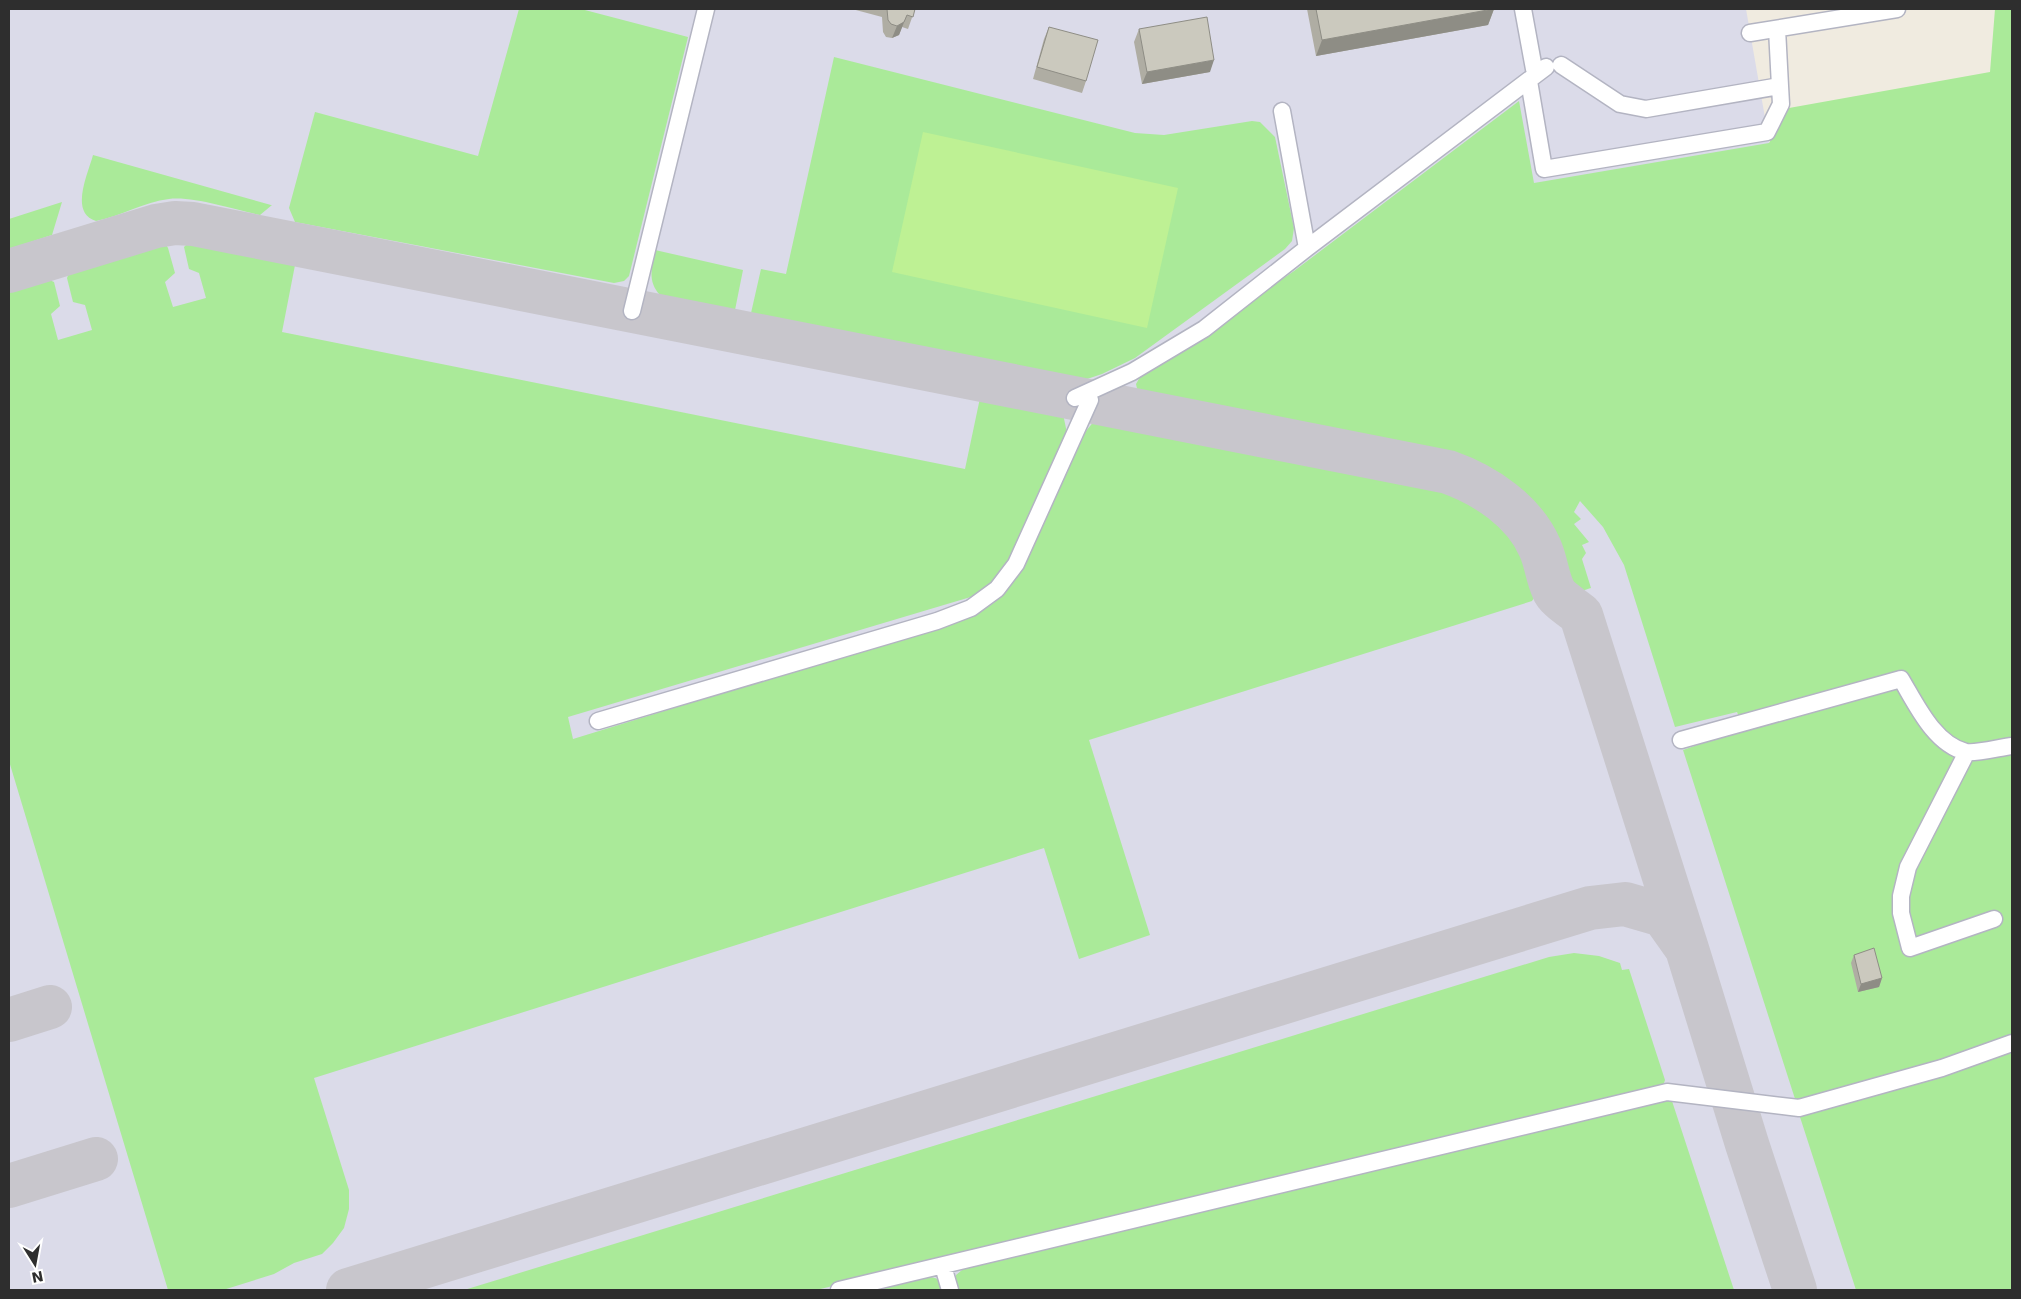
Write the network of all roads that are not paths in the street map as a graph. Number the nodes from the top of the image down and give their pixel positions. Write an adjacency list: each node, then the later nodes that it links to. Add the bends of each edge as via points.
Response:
1 (706, 9): 10 (street)
2 (1523, 9): 6 (street)
3 (1897, 9): 4 (street)
4 (1777, 29): 5 (street); 7 (street)
5 (1750, 33)
6 (1542, 71): 7 (street, via 1620,104 1646,109); 7 (street, via 1544,169 1767,132 1781,104); 9 (street)
7 (1780, 86)
8 (1282, 111): 9 (street)
9 (1306, 248): 11 (street, via 1204,329 1082,399 1016,564 997,589 971,608 937,621)
10 (632, 311)
11 (598, 721)
12 (1681, 740): 14 (street, via 1901,679 1925,722)
13 (2012, 746): 14 (street)
14 (1967, 752): 15 (street, via 1908,867 1901,896 1901,913 1910,948)
15 (1994, 919)
16 (2012, 1043): 17 (street, via 1942,1068 1799,1108 1667,1092)
17 (943, 1266): 18 (street); 19 (street)
18 (839, 1290)
19 (950, 1290)

